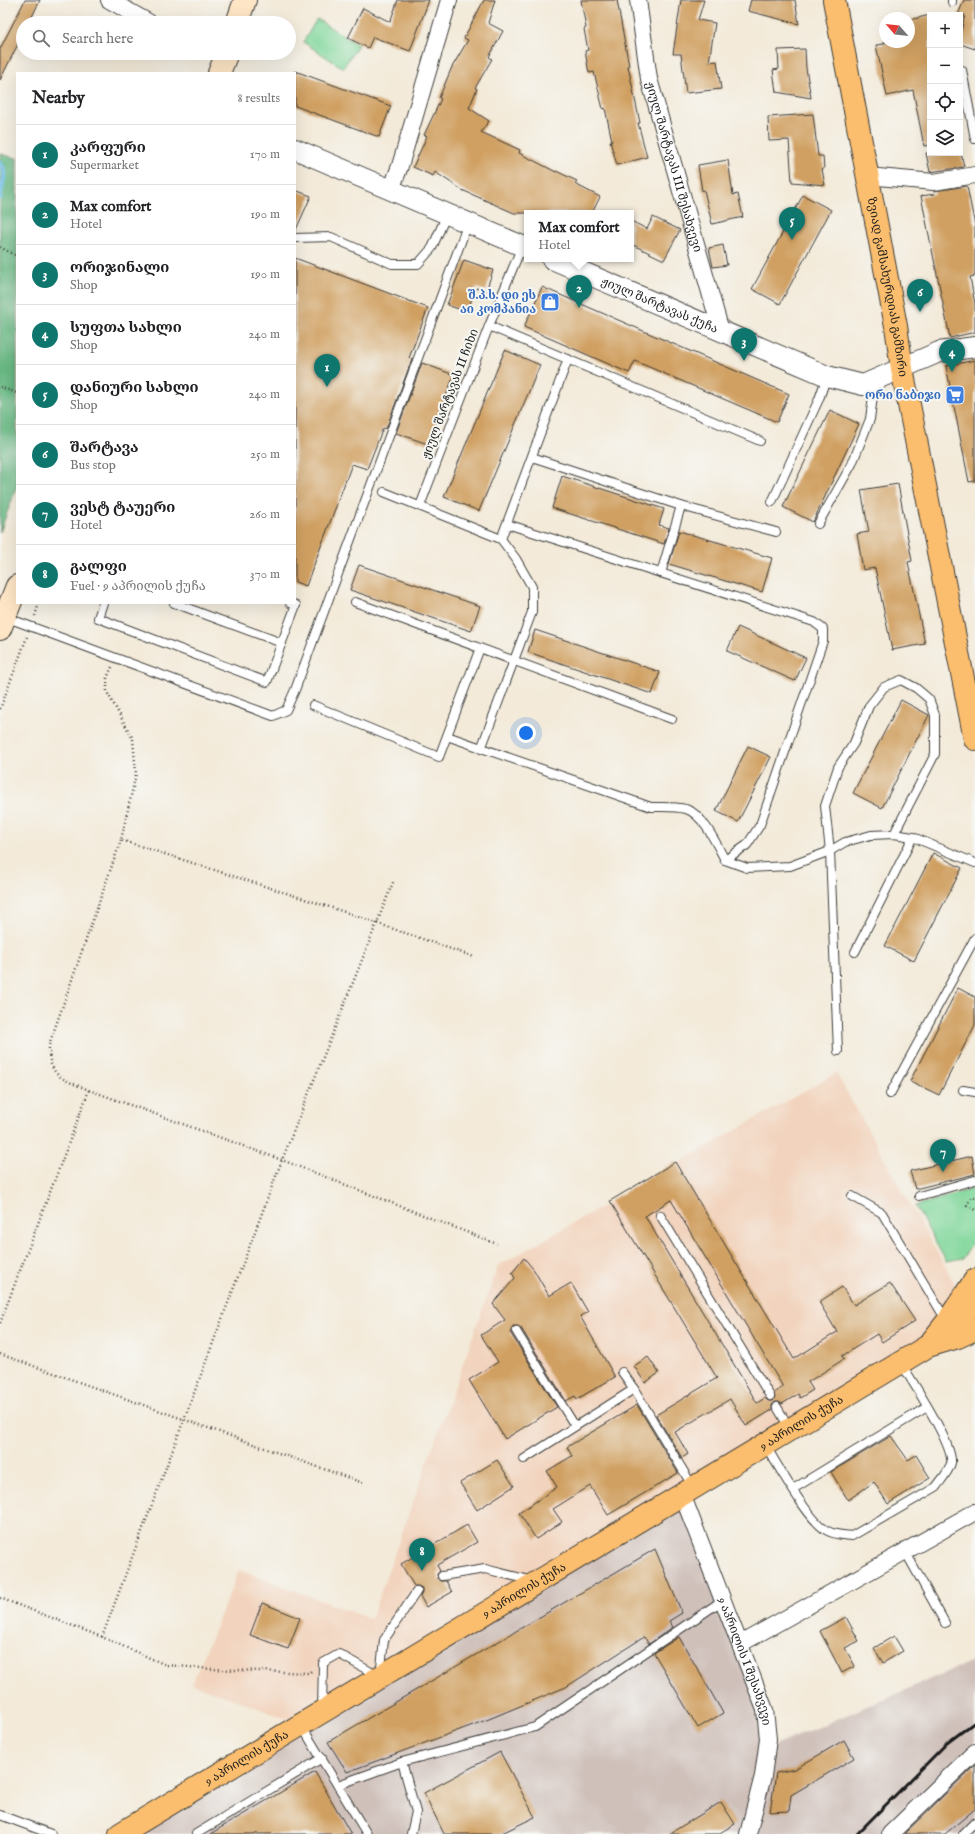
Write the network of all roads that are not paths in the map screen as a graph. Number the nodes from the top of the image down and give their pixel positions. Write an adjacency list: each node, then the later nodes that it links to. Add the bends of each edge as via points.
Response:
1 (109, 0): 6 (street)
2 (245, 0): 8 (main road)
3 (449, 0): 14 (street, via 400,166)
4 (638, 0): 21 (street, ჟიულ შარტავას III შესახვევი, via 649,79)
5 (834, 0): 13 (main road, ზვიად გამსახურდიას გამზირი)
6 (127, 5): 7 (street)
7 (141, 16)
8 (239, 16)
9 (963, 75): 10 (lane)
10 (975, 139)
11 (296, 150): 14 (street)
12 (975, 175): 13 (street, via 934,182)
13 (867, 176): 24 (main road, ზვიად გამსახურდიას გამზირი)
14 (390, 190): 15 (street)
15 (447, 214): 16 (street); 17 (lane, via 432,248 418,264 392,264 331,237)
16 (468, 224): 18 (street); 43 (lane, via 286,710 273,716 30,627)
17 (296, 238)
18 (524, 247): 20 (lane, ჟიულ შარტავას II ჩიხი)
19 (559, 262): 21 (street, ჟიულ შარტავას ქუჩა)
20 (489, 326): 23 (lane); 31 (lane, ჟიულ შარტავას II ჩიხი)
21 (721, 331): 25 (street, ჟიულ შარტავას ქუჩა)
22 (975, 347): 24 (street, ჟიულ შარტავას ქუჩა, via 939,352)
23 (568, 359): 27 (lane); 28 (lane)
24 (902, 369): 26 (street, ჟიულ შარტავას ქუჩა); 50 (main road, ზვიად გამსახურდიას გამზირი)
25 (827, 376): 26 (street, ჟიულ შარტავას ქუჩა, via 863,385); 30 (lane)
26 (875, 380): 34 (lane, via 870,418 863,438 852,464)
27 (760, 441)
28 (532, 456): 32 (lane); 33 (lane)
29 (384, 492): 31 (lane)
30 (772, 502)
31 (420, 506): 36 (lane)
32 (682, 506): 35 (lane); 37 (lane)
33 (507, 524): 36 (lane); 37 (lane)
34 (818, 524)
35 (776, 532)
36 (501, 539): 46 (lane, via 532,587 532,612)
37 (661, 573): 55 (lane, via 814,622 823,629 823,640 760,825 747,845)
38 (16, 588): 43 (main road)
39 (355, 602): 45 (lane)
40 (103, 604): 44 (lane, via 98,618 267,682)
41 (177, 604): 44 (lane)
42 (293, 604): 44 (lane, via 296,605)
43 (2, 623)
44 (282, 643)
45 (480, 648): 46 (lane); 49 (lane)
46 (515, 660): 48 (lane); 51 (lane)
47 (314, 705): 49 (lane, via 439,757)
48 (672, 719)
49 (447, 736): 51 (lane)
50 (975, 739)
51 (482, 749): 55 (lane, via 651,807 687,810 696,816 710,834)
52 (894, 834): 53 (lane); 54 (lane, via 871,835 845,842); 54 (lane, via 935,754 935,715 929,699 901,680 884,687 869,706 854,743 838,767 825,806)
53 (914, 837): 56 (lane); 58 (lane)
54 (830, 851): 55 (lane, via 790,866 747,868); 59 (lane)
55 (725, 860)
56 (975, 863)
57 (975, 938): 62 (lane)
58 (855, 952)
59 (838, 1051)
60 (963, 1090): 61 (lane)
61 (975, 1092)
62 (890, 1094)
63 (975, 1180): 65 (lane)
64 (852, 1196): 70 (lane, via 882,1213)
65 (919, 1196)
66 (660, 1215): 74 (lane)
67 (975, 1280): 70 (main road)
68 (975, 1305): 70 (main road)
69 (516, 1331): 77 (lane)
70 (960, 1331): 71 (main road, 9 აპრილის ქუჩა)
71 (901, 1362): 76 (lane); 78 (main road, 9 აპრილის ქუჩა)
72 (622, 1372): 73 (lane)
73 (634, 1389): 77 (lane); 82 (lane)
74 (770, 1396)
75 (777, 1407): 78 (lane)
76 (926, 1407): 81 (lane); 81 (lane, via 949,1449 951,1463 936,1487 852,1536 826,1530 812,1518)
77 (575, 1426): 80 (lane)
78 (790, 1429): 79 (main road, 9 აპრილის ქუჩა)
79 (765, 1444): 81 (lane); 82 (main road, 9 აპრილის ქუჩა)
80 (524, 1458)
81 (793, 1489)
82 (688, 1491): 86 (main road, 9 აპრილის ქუჩა); 88 (street, 9 აპრილის I შესახვევი)
83 (975, 1512): 84 (street)
84 (905, 1551): 89 (lane); 90 (street)
85 (442, 1576): 86 (lane, via 485,1569)
86 (537, 1582): 91 (main road, 9 აპრილის ქუჩა)
87 (417, 1591): 91 (lane, via 384,1640)
88 (723, 1600): 90 (street, 9 აპრილის I შესახვევი); 96 (lane, via 535,1727)
89 (945, 1622)
90 (740, 1644): 105 (street, 9 აპრილის I შესახვევი, via 765,1710 768,1739 761,1783)
91 (380, 1677): 92 (main road, 9 აპრილის ქუჩა); 92 (lane, via 339,1654 323,1663)
92 (322, 1712): 93 (main road, 9 აპრილის ქუჩა)
93 (301, 1724): 95 (lane); 101 (main road, 9 აპრილის ქუჩა)
94 (975, 1752): 106 (street)
95 (322, 1758): 97 (lane); 102 (lane)
96 (402, 1762): 97 (lane); 104 (lane, via 416,1812)
97 (338, 1785): 103 (lane)
98 (0, 1815): 100 (lane)
99 (975, 1822): 107 (lane)
100 (51, 1834)
101 (120, 1834)
102 (196, 1834)
103 (366, 1834)
104 (410, 1834)
105 (748, 1834)
106 (890, 1834)
107 (963, 1834)

